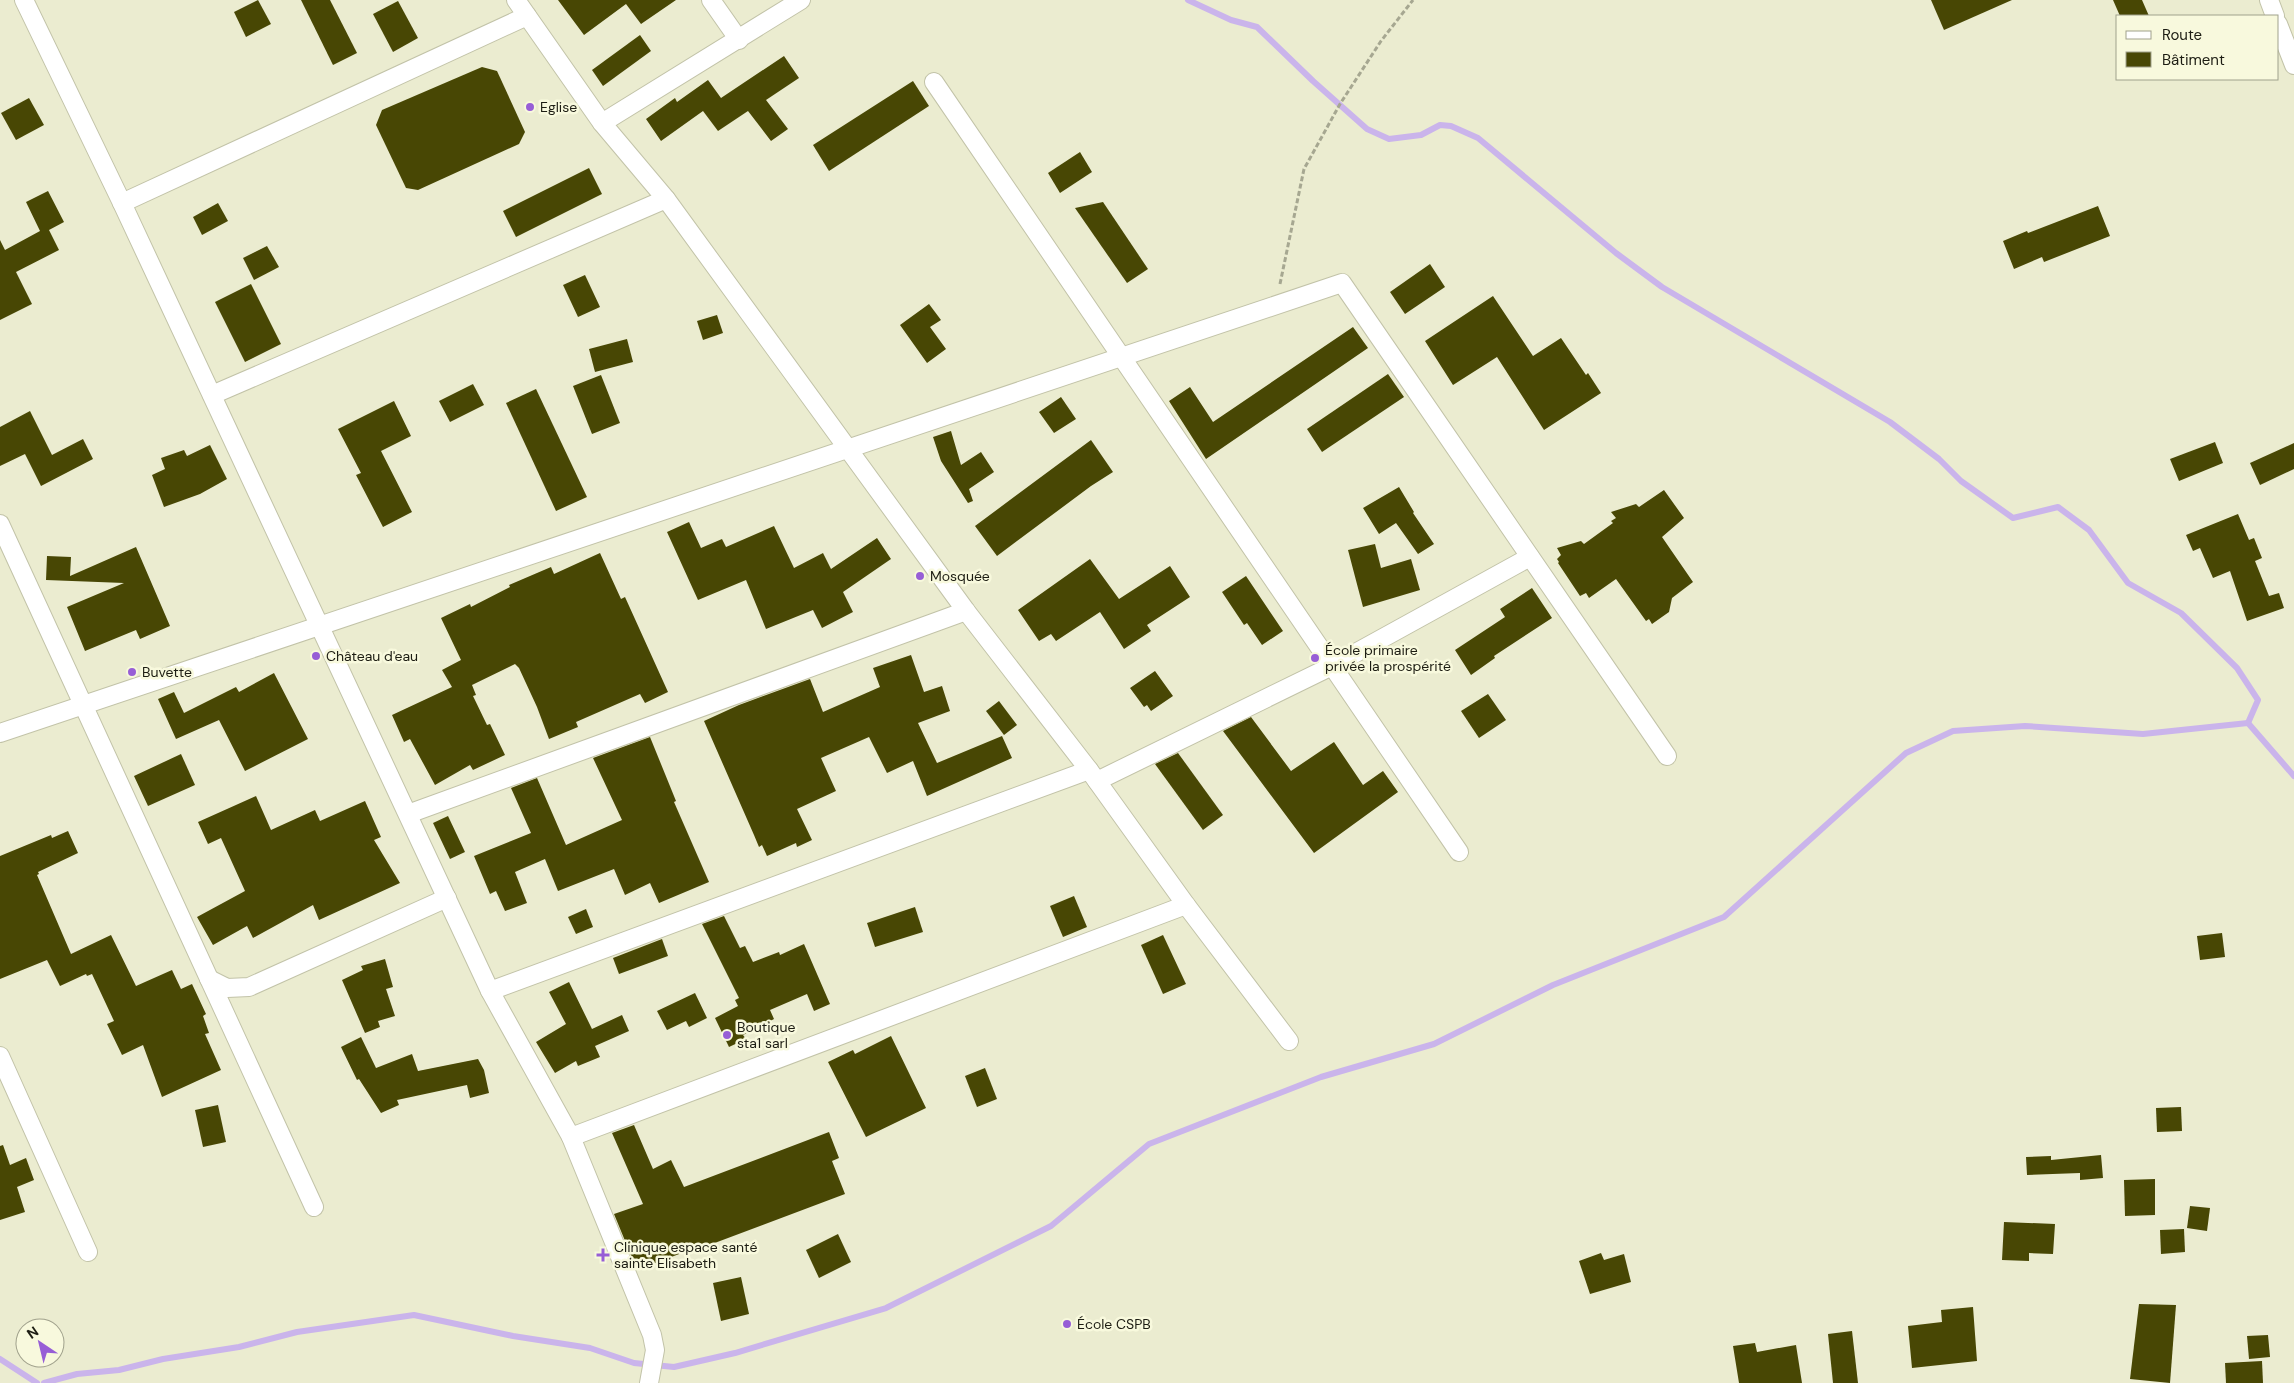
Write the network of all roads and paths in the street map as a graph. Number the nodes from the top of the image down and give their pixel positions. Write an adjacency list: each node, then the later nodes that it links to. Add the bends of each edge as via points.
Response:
1 (24, 0): 15 (street)
2 (516, 0): 8 (street)
3 (711, 0): 10 (street)
4 (801, 0): 10 (street)
5 (1413, 0): 16 (path, via 1340,104 1304,169)
6 (2269, 0): 7 (street)
7 (2275, 15)
8 (527, 16): 13 (street); 15 (street)
9 (2279, 27): 11 (street)
10 (739, 40): 13 (street)
11 (2294, 65)
12 (934, 82): 17 (street)
13 (602, 123): 14 (street)
14 (666, 198): 18 (street); 19 (street)
15 (122, 203): 18 (street)
16 (1275, 305): 17 (street); 21 (street, via 1342,282)
17 (1120, 357): 19 (street); 24 (street)
18 (212, 395): 23 (street)
19 (849, 448): 22 (street); 23 (street)
20 (0, 524): 25 (street)
21 (1530, 557): 24 (street); 27 (street)
22 (966, 611): 28 (street); 29 (street)
23 (320, 625): 25 (street); 29 (street)
24 (1332, 666): 28 (street); 30 (street)
25 (83, 705): 26 (street); 33 (street)
26 (0, 733)
27 (1667, 756)
28 (1093, 776): 32 (street); 34 (street)
29 (408, 814): 31 (street)
30 (1460, 852)
31 (447, 898): 33 (street, via 249,988 228,988); 34 (street)
32 (1186, 905): 35 (street); 37 (street)
33 (209, 979): 38 (street)
34 (490, 991): 37 (street)
35 (1289, 1041)
36 (0, 1056): 39 (street)
37 (571, 1138): 40 (street, via 652,1335 655,1350)
38 (314, 1207)
39 (88, 1252)
40 (649, 1383)

